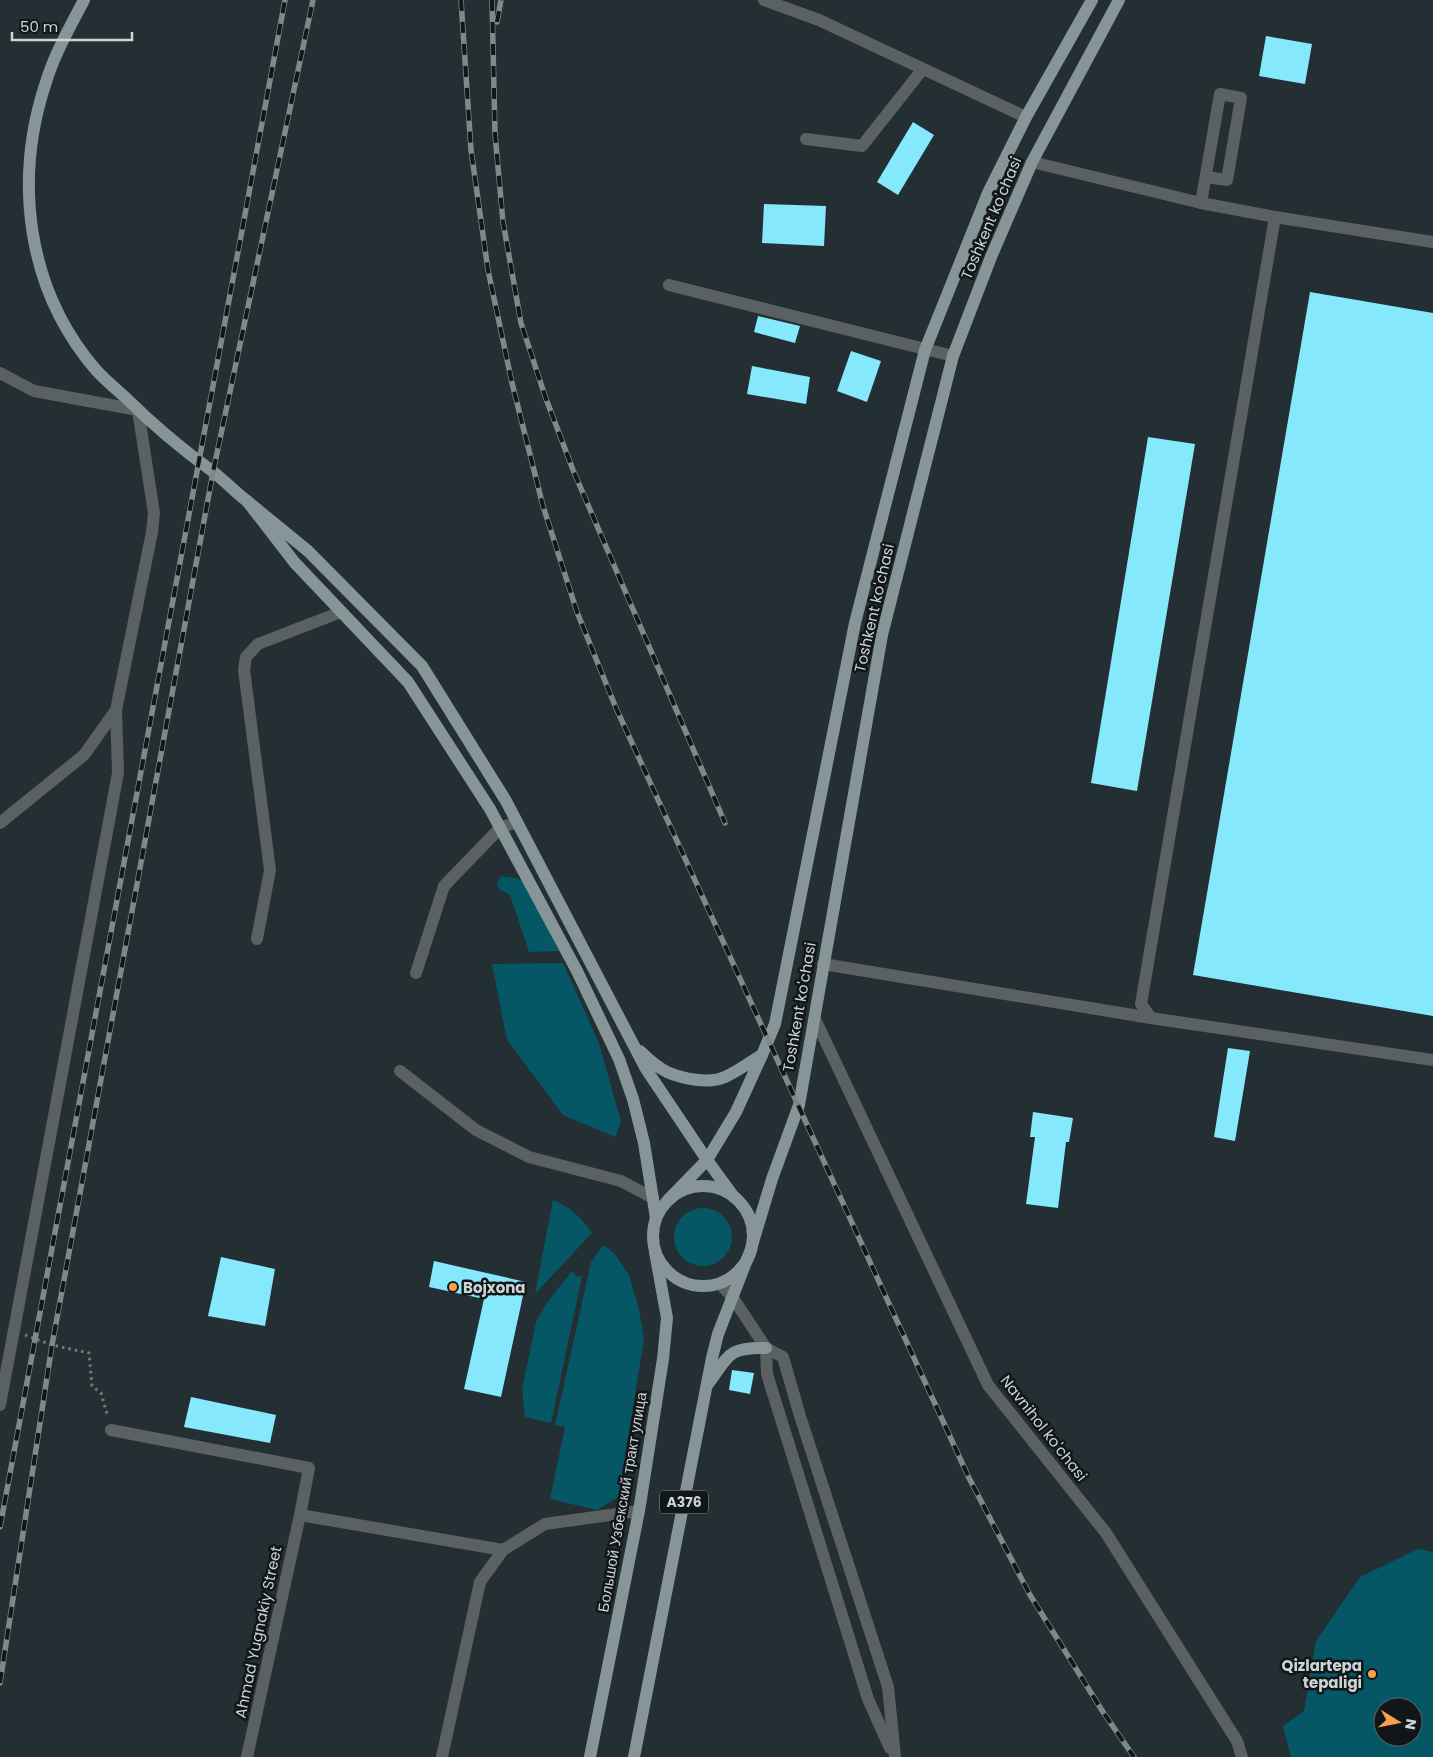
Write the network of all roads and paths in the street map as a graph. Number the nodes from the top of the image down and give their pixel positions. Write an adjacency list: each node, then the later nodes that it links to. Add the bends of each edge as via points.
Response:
1 (84, 0): 17 (main road, via 56,55 38,109 28,204 36,255 58,316 96,370)
2 (764, 0): 5 (street, via 820,20)
3 (1092, 0): 6 (main road, Toshkent ko'chasi)
4 (1119, 0): 8 (main road, Toshkent ko'chasi)
5 (922, 70): 6 (street); 7 (street, via 862,146)
6 (1026, 118): 14 (main road, Toshkent ko'chasi, via 988,193)
7 (806, 139)
8 (1032, 162): 10 (street); 15 (main road, Toshkent ko'chasi)
9 (1206, 177): 9 (street, via 1220,94 1241,98 1227,180); 10 (street)
10 (1201, 203): 11 (street)
11 (1275, 217): 12 (street); 27 (street, via 1141,1004)
12 (1433, 242)
13 (669, 285): 14 (street)
14 (925, 350): 15 (street); 30 (main road, Toshkent ko'chasi, via 855,623 775,1024)
15 (953, 356): 25 (main road, Toshkent ko'chasi, via 882,634)
16 (0, 373): 17 (street, via 34,391)
17 (138, 410): 18 (main road); 20 (street, via 154,513)
18 (247, 501): 19 (main road, via 294,563); 21 (main road, via 308,550 422,666)
19 (341, 612): 23 (main road, via 408,682); 24 (street, via 258,644 246,657 244,670 270,870)
20 (116, 710): 22 (street, via 84,754); 42 (street, via 118,773)
21 (517, 822): 23 (street); 29 (main road)
22 (0, 823)
23 (500, 828): 26 (street, via 444,886); 35 (main road, via 577,970 619,1058 634,1100)
24 (257, 939)
25 (822, 964): 27 (street); 28 (main road, Toshkent ko'chasi)
26 (416, 973)
27 (1151, 1018): 31 (street)
28 (815, 1019): 39 (main road, Toshkent ko'chasi, via 799,1105); 54 (street, Navnihol ko'chasi, via 988,1386 1106,1533 1237,1741)
29 (631, 1041): 30 (main road, via 651,1062 668,1072 698,1079 724,1078); 33 (main road)
30 (762, 1055): 33 (main road, Toshkent ko'chasi, via 736,1112)
31 (1433, 1060)
32 (400, 1071): 35 (street, via 476,1130 529,1157 621,1181)
33 (707, 1160): 34 (main road); 36 (main road, Toshkent ko'chasi)
34 (734, 1197): 36 (main road, via 708,1186 681,1191); 39 (main road, via 749,1216 753,1240)
35 (653, 1198): 37 (main road)
36 (669, 1199): 37 (main road)
37 (656, 1218): 38 (main road, via 652,1235)
38 (655, 1252): 40 (main road, via 662,1267 688,1285); 47 (main road, Большой Узбекский тракт улица, via 667,1318 666,1336)
39 (750, 1252): 40 (main road, via 744,1266); 41 (main road, A376)
40 (720, 1284): 41 (street)
41 (733, 1298): 43 (street); 44 (main road, A376, via 718,1334)
42 (14, 1331): 45 (street); 46 (path, via 52,1345 89,1353 92,1386 101,1393)
43 (766, 1348): 43 (street, via 766,1374 868,1699 895,1757 888,1687 783,1357); 44 (main road, via 746,1348 731,1354)
44 (705, 1388): 53 (main road, A376)
45 (0, 1405)
46 (112, 1430): 48 (street, Ahmad Yugnakiy Street, via 309,1468)
47 (639, 1511): 49 (street, via 545,1524); 52 (main road, Большой Узбекский тракт улица)
48 (300, 1515): 49 (street); 50 (street, Ahmad Yugnakiy Street)
49 (503, 1550): 51 (street, via 480,1582)
50 (247, 1757)
51 (442, 1757)
52 (590, 1757)
53 (634, 1757)
54 (1242, 1757)

